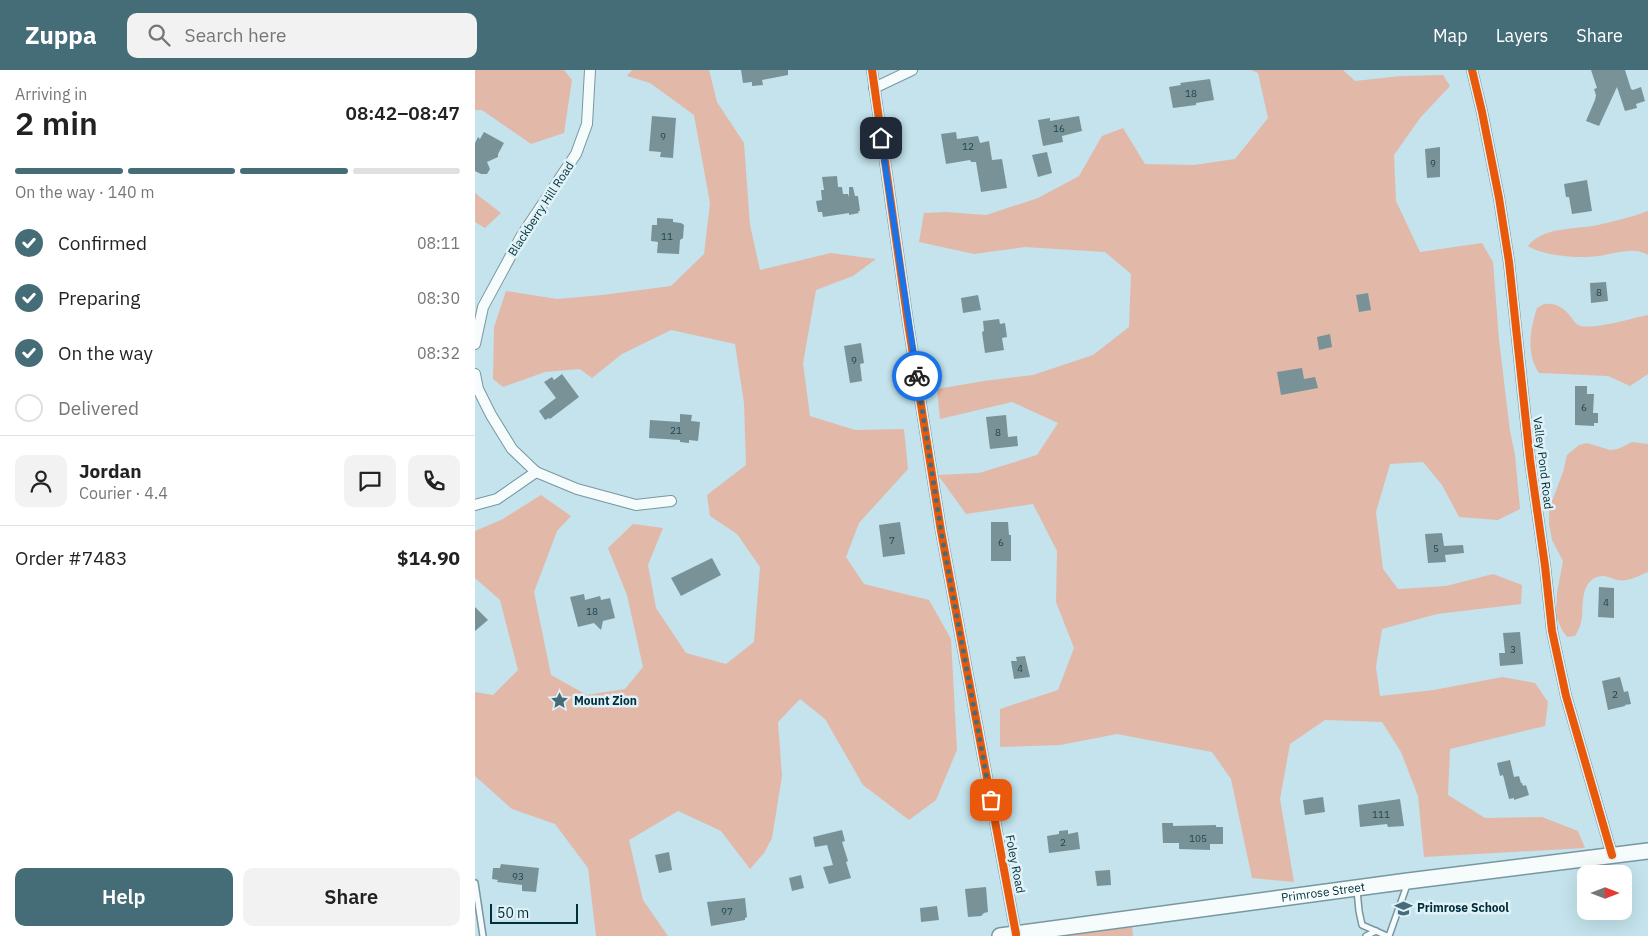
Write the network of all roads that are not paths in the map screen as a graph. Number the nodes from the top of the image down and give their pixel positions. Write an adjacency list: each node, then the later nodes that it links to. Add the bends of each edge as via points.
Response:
1 (590, 70): 6 (street, Blackberry Hill Road, via 587,124 576,154 522,235 483,307)
2 (872, 70): 5 (street, Foley Road)
3 (913, 70): 5 (street)
4 (1472, 70): 12 (street, Valley Pond Road, via 1509,262 1552,631 1566,696)
5 (874, 88): 17 (street, Foley Road, via 941,531)
6 (475, 344)
7 (475, 374): 8 (street, via 478,389 491,416 512,449)
8 (536, 472): 9 (street, via 577,489 636,505); 10 (street, via 497,499)
9 (671, 501)
10 (475, 505)
11 (1648, 851): 12 (main road, Primrose Street)
12 (1612, 855): 13 (main road, Primrose Street)
13 (1408, 881): 15 (main road, Primrose Street); 21 (lane)
14 (475, 883): 18 (lane)
15 (1357, 888): 16 (lane, via 1362,925); 17 (main road, Primrose Street)
16 (1377, 931): 20 (lane); 21 (lane)
17 (1016, 934): 19 (main road, Primrose Street)
18 (483, 936)
19 (1000, 936)
20 (1366, 936)
21 (1388, 936)

